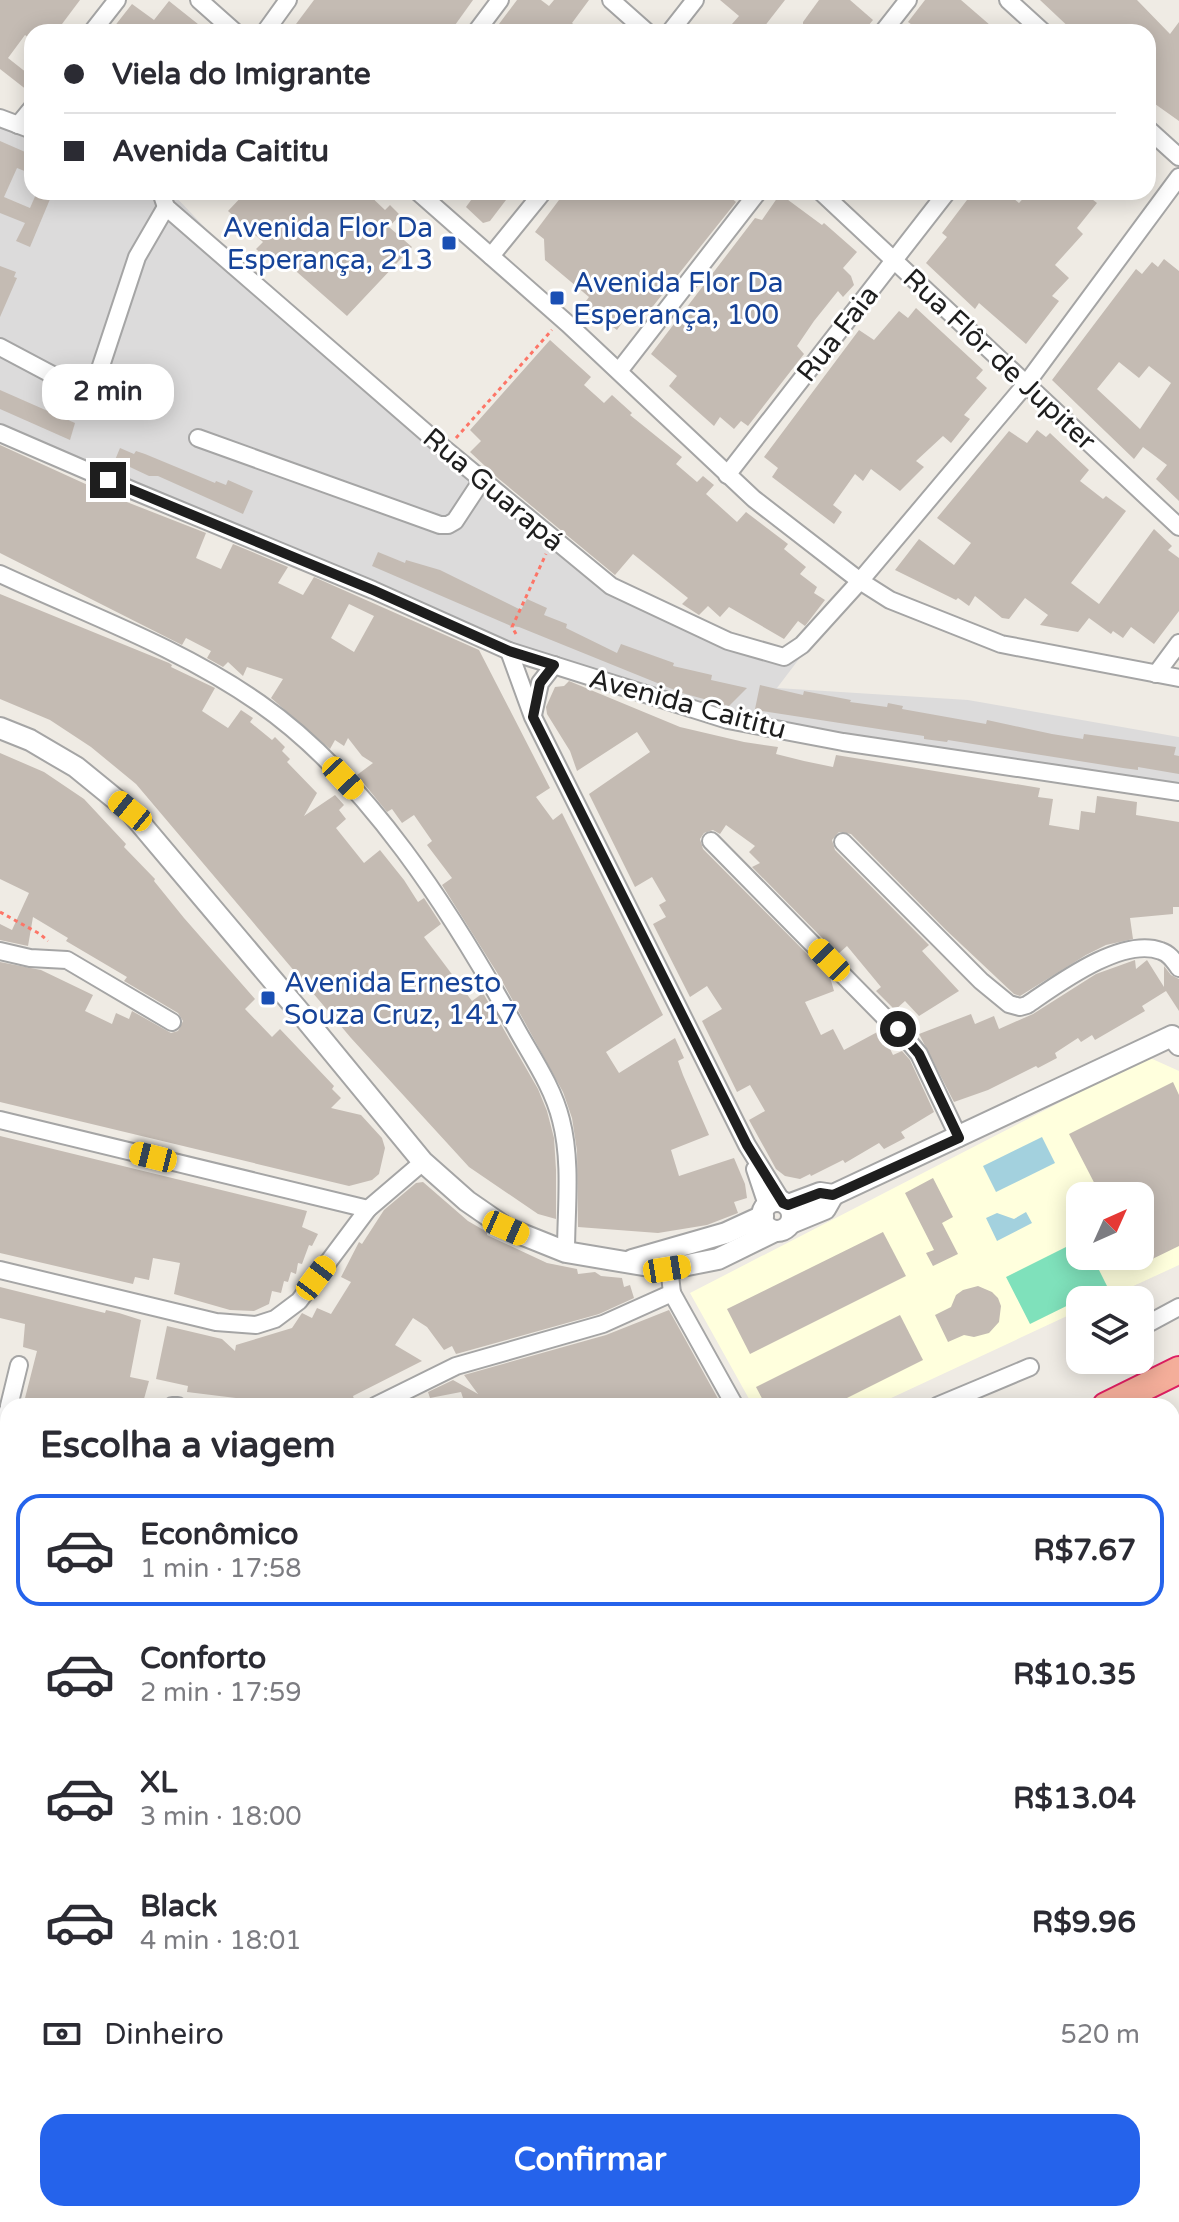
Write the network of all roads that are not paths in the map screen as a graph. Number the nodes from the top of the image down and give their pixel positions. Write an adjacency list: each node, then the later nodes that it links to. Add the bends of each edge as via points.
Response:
1 (117, 0): 9 (street)
2 (199, 0): 10 (street)
3 (288, 0): 11 (street)
4 (500, 0): 12 (street)
5 (611, 0): 13 (street)
6 (695, 0): 14 (street)
7 (908, 0): 15 (street)
8 (1008, 0): 16 (street)
9 (98, 24)
10 (226, 24)
11 (271, 24)
12 (482, 24)
13 (638, 24)
14 (676, 24)
15 (889, 24)
16 (1034, 24)
17 (0, 118): 18 (street)
18 (24, 128)
19 (1156, 136): 20 (street)
20 (1179, 157)
21 (1179, 177): 33 (street)
22 (164, 200): 31 (street, via 137,257 91,388 81,390)
23 (165, 200): 37 (street, Rua Guarapá)
24 (427, 200): 29 (street)
25 (536, 200): 29 (street)
26 (752, 200): 32 (street)
27 (830, 200): 30 (street, Rua Flôr de Jupiter)
28 (941, 200): 30 (street, Rua Faia)
29 (491, 256): 32 (street)
30 (895, 261): 33 (street, Rua Flôr de Jupiter); 36 (street, Rua Faia)
31 (0, 347)
32 (619, 371): 36 (street)
33 (1026, 384): 38 (street, Rua Flôr de Jupiter); 40 (street)
34 (0, 433): 42 (street, Avenida Caititu)
35 (198, 438): 37 (street, via 440,525 455,521)
36 (727, 475): 40 (street)
37 (482, 480): 40 (street, Rua Guarapá, via 619,590 728,641 784,657 802,645)
38 (1179, 527)
39 (0, 574): 60 (street, via 203,667 262,705 364,801 412,862 485,975 555,1099 566,1146)
40 (860, 581): 44 (street, via 890,600 1001,644)
41 (1179, 643): 44 (street)
42 (509, 651): 43 (street, Avenida Caititu); 46 (street)
43 (554, 665): 46 (street, via 540,683); 48 (street, Avenida Caititu, via 728,720)
44 (1156, 674): 45 (street)
45 (1179, 678)
46 (533, 717): 59 (street)
47 (0, 728): 57 (street, via 76,767 130,811)
48 (1179, 792)
49 (711, 841): 56 (street, via 909,1042)
50 (843, 842): 52 (street, via 1009,1004 1027,1005 1082,968 1118,954 1157,950)
51 (0, 951): 53 (street, via 67,960)
52 (1179, 968)
53 (172, 1022)
54 (1177, 1035): 56 (street)
55 (0, 1120): 58 (street)
56 (959, 1138): 59 (street)
57 (423, 1162): 58 (street); 60 (street, via 506,1228)
58 (368, 1209): 62 (street, via 299,1301 275,1319 256,1325 216,1322)
59 (778, 1214): 61 (street, via 718,1259)
60 (566, 1252): 61 (street, via 628,1261)
61 (668, 1260): 63 (street)
62 (0, 1270)
63 (672, 1293): 70 (street, via 603,1324 456,1366); 71 (street)
64 (1179, 1307): 65 (street)
65 (1154, 1320)
66 (19, 1365): 69 (street)
67 (1030, 1367): 72 (street)
68 (1179, 1370): 73 (highway)
69 (11, 1398)
70 (391, 1398)
71 (731, 1398)
72 (956, 1398)
73 (1122, 1398)

